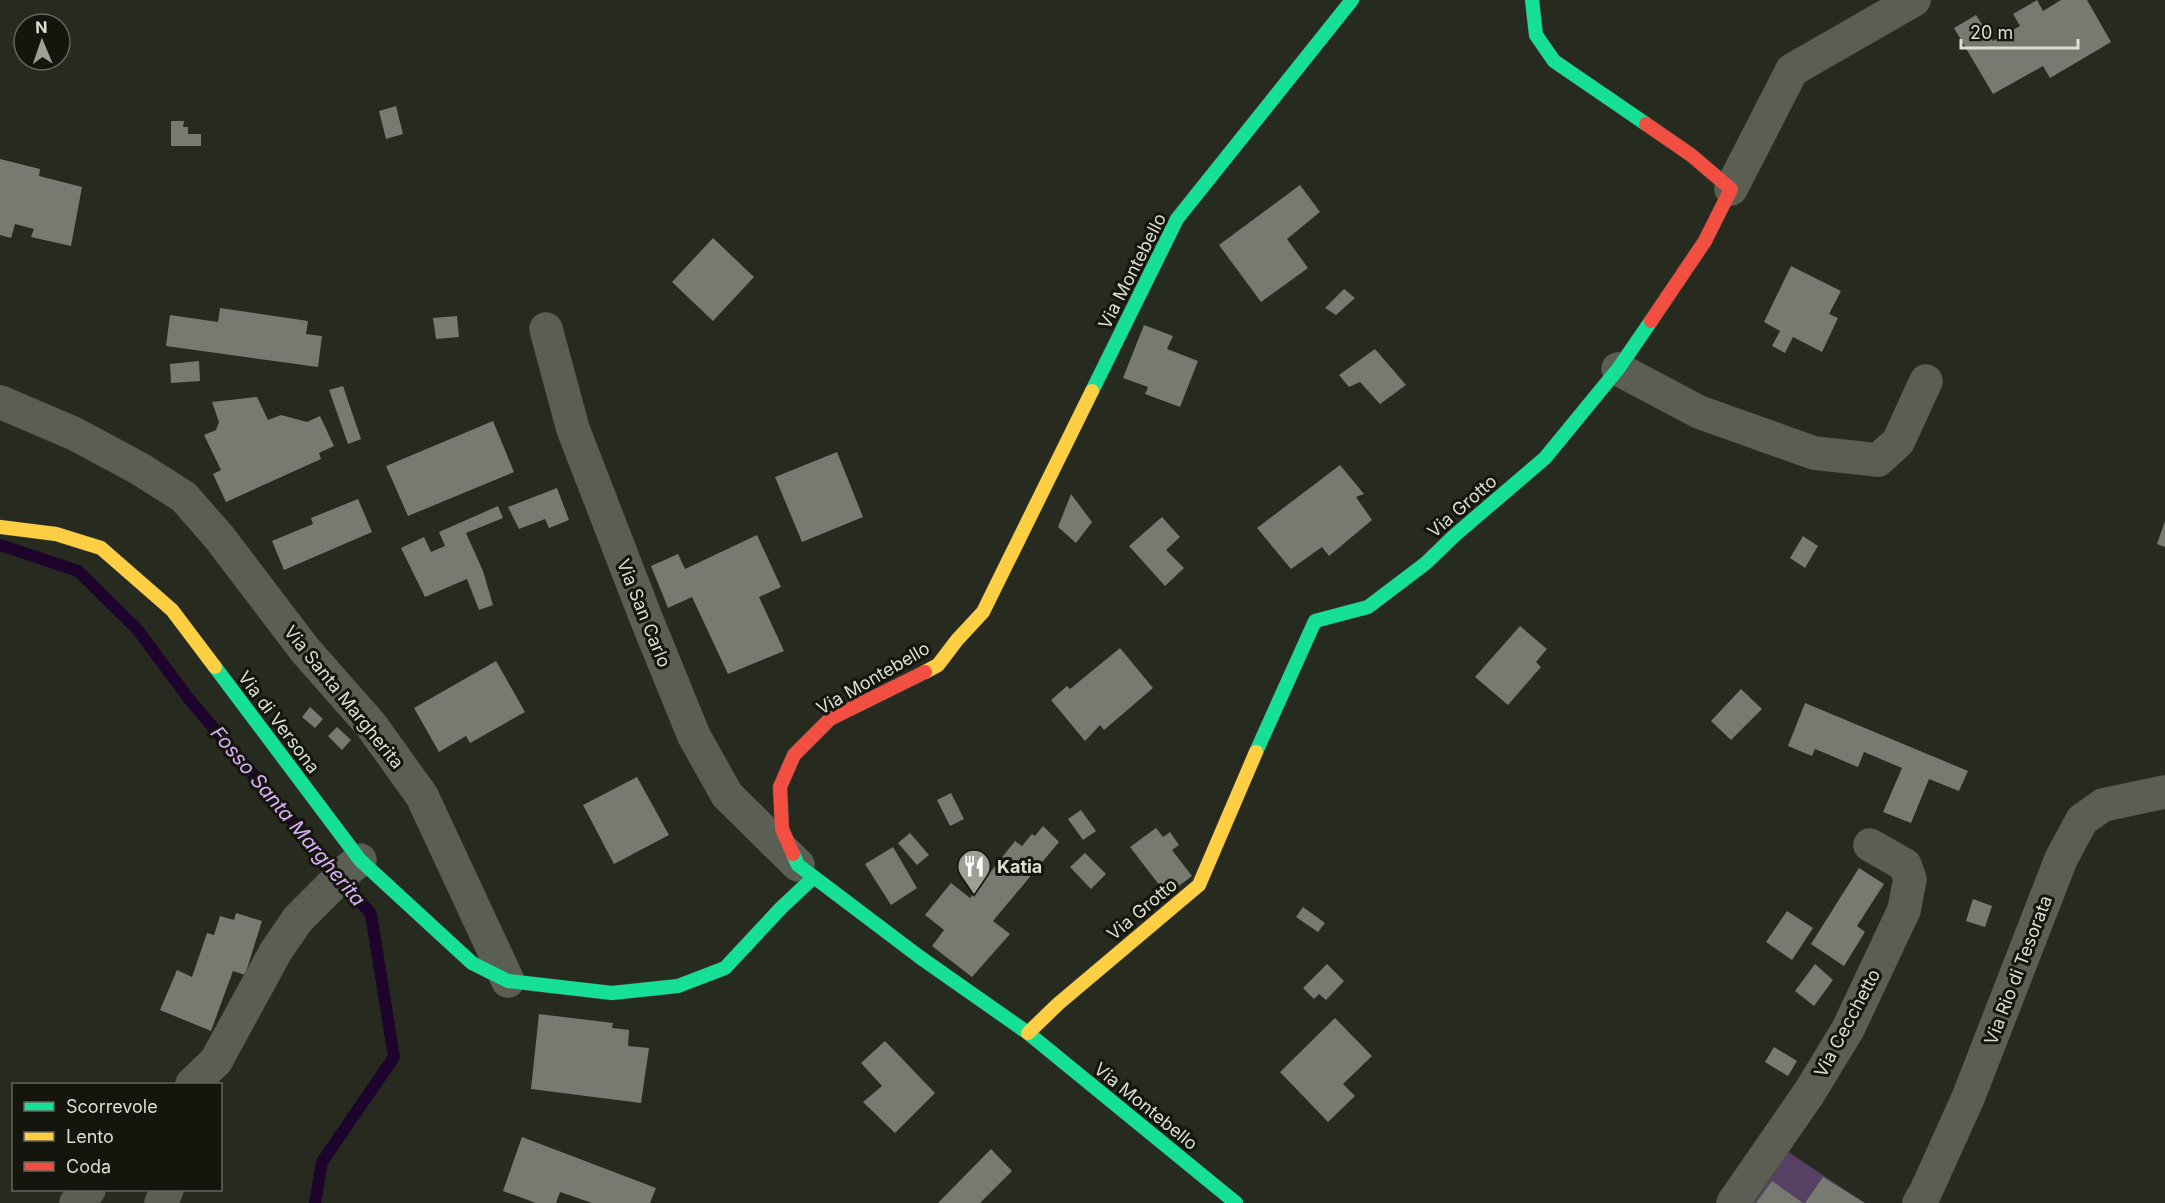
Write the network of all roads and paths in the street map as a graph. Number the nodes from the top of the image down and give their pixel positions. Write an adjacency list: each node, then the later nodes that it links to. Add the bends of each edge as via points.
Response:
1 (1352, 0): 12 (street, Via Montebello, via 1176,219 983,612 938,665 830,718 794,755 780,787 782,829)
2 (1532, 0): 4 (street, via 1536,34 1554,61 1692,155)
3 (1914, 0): 4 (street, via 1792,70)
4 (1731, 189): 6 (street, Via Grotto, via 1705,241)
5 (546, 329): 12 (street, Via San Carlo, via 573,429 694,736 727,795)
6 (1618, 369): 7 (street, via 1699,412 1814,453 1878,460 1898,441); 15 (street, Via Grotto, via 1545,458 1426,563 1368,607 1315,621 1199,885)
7 (1926, 381)
8 (0, 402): 14 (street, Via Santa Margherita, via 75,434 184,497 304,650 371,725 422,796)
9 (0, 527): 13 (street, Via di Versona, via 56,534 100,548 172,610)
10 (2165, 792): 22 (street, Via Rio di Tesorata, via 2103,805 2082,820 2061,859 1968,1098)
11 (1870, 845): 21 (street, Via Cecchetto, via 1905,866 1910,879 1904,910 1848,1029)
12 (806, 871): 14 (street, via 781,908 725,968 678,986 612,993); 15 (street, Via Montebello)
13 (343, 875): 14 (street, Via di Versona, via 472,963); 16 (street, via 298,919 276,951)
14 (508, 981)
15 (1028, 1033): 20 (street, Via Montebello)
16 (212, 1073): 17 (street)
17 (194, 1083)
18 (88, 1191): 19 (street)
19 (76, 1203)
20 (1236, 1203)
21 (1733, 1203)
22 (1919, 1203)

